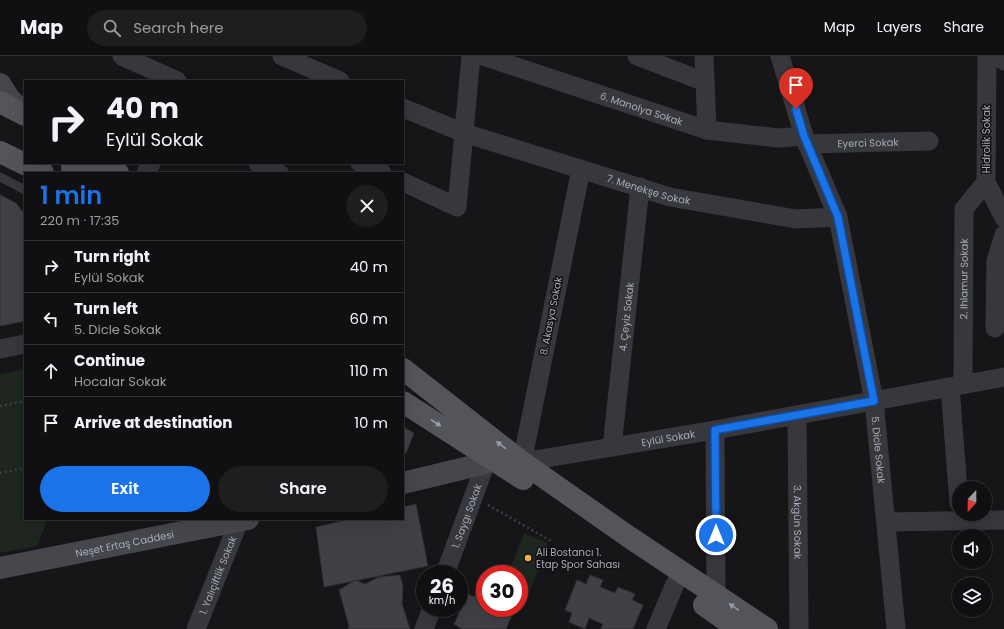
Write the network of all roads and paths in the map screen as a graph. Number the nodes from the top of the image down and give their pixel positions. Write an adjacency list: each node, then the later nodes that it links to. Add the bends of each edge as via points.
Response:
1 (122, 56): 11 (street)
2 (282, 56): 12 (street)
3 (470, 56): 20 (street)
4 (483, 56): 19 (street, 6. Manolya Sokak)
5 (637, 56): 13 (street)
6 (704, 56): 13 (street)
7 (780, 56): 21 (street, 5. Dicle Sokak)
8 (986, 56): 38 (street, Hidrolik Sokak)
9 (998, 56): 10 (street)
10 (1004, 61)
11 (176, 80)
12 (338, 80)
13 (705, 82): 19 (street)
14 (0, 84): 17 (main road)
15 (0, 102): 18 (main road)
16 (404, 108): 20 (street, 7. Menekşe Sokak)
17 (24, 114)
18 (24, 114)
19 (707, 130): 21 (street, 6. Manolya Sokak)
20 (464, 133): 29 (street, 7. Menekşe Sokak); 37 (street, via 457,207)
21 (805, 140): 22 (street, Eyerci Sokak); 41 (street, 5. Dicle Sokak)
22 (929, 141)
23 (0, 152): 24 (main road)
24 (24, 164)
25 (25, 164): 30 (main road)
26 (105, 164): 33 (main road)
27 (260, 164): 34 (street)
28 (362, 164): 35 (street)
29 (581, 170): 39 (street, 7. Menekşe Sokak); 58 (street, 8. Akasya Sokak)
30 (41, 172)
31 (73, 172): 32 (main road, via 72,168)
32 (93, 172)
33 (117, 172)
34 (277, 172)
35 (380, 172)
36 (0, 177): 40 (lane)
37 (404, 182)
38 (986, 182): 42 (street, Hidrolik Sokak); 49 (street, 2. Ihlamur Sokak, via 964,209)
39 (640, 188): 41 (street, 7. Menekşe Sokak, via 670,197 796,219); 56 (street, 4. Çeyiz Sokak)
40 (24, 189)
41 (838, 217): 51 (street, 5. Dicle Sokak)
42 (1004, 218)
43 (1004, 235): 44 (street, via 996,261)
44 (995, 328)
45 (24, 344): 46 (street)
46 (0, 349)
47 (404, 370): 58 (main road, one-way to 47)
48 (1004, 377): 49 (street, Eylül Sokak)
49 (956, 386): 51 (street, Eylül Sokak); 61 (street, 2. Ihlamur Sokak)
50 (24, 401): 53 (path)
51 (874, 401): 54 (street, Eylül Sokak); 68 (street, 5. Dicle Sokak)
52 (404, 403): 57 (main road, one-way to 57)
53 (0, 406)
54 (797, 415): 55 (street, Eylül Sokak); 80 (street, 3. Akgün Sokak)
55 (715, 430): 56 (street, Eylül Sokak); 73 (street)
56 (612, 447): 58 (street, Eylül Sokak)
57 (487, 460): 62 (main road); 63 (street, 1. Saygı Sokak); 72 (main road, via 512,471 589,525 657,566)
58 (522, 462): 73 (main road)
59 (24, 468): 60 (path)
60 (0, 473)
61 (959, 481)
62 (404, 483)
63 (474, 497): 69 (path); 70 (street, 1. Saygı Sokak)
64 (952, 514): 68 (street)
65 (992, 518): 67 (street)
66 (244, 520): 71 (main road, Neşet Ertaş Caddesi); 75 (street, 1. Yalıçiftlik Sokak)
67 (1004, 520)
68 (887, 522): 81 (street, 5. Dicle Sokak)
69 (551, 541)
70 (448, 565)
71 (0, 568)
72 (675, 584): 77 (street); 78 (main road)
73 (716, 596): 79 (main road, one-way to 73)
74 (429, 617): 76 (street)
75 (196, 629)
76 (424, 629)
77 (656, 629)
78 (738, 629)
79 (766, 629)
80 (799, 629)
81 (896, 629)

